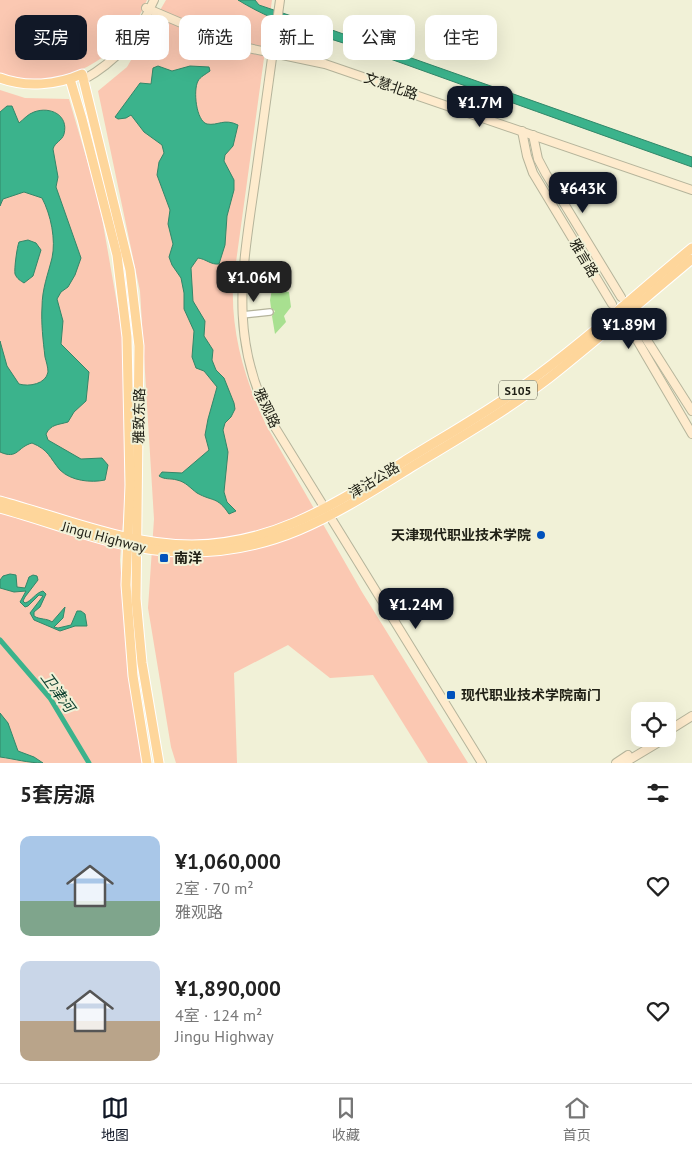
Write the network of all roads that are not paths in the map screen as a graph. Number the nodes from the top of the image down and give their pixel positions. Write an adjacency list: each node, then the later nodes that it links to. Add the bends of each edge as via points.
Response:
1 (281, 2): 3 (main road, 雅观路)
2 (149, 5): 4 (main road, 文慧北路, via 221,40); 8 (main road, via 136,34 122,51 107,65)
3 (279, 15)
4 (261, 48)
5 (273, 60): 21 (main road, 雅观路, via 246,264)
6 (309, 60): 12 (main road, 文慧北路)
7 (325, 60): 14 (main road, 文慧北路)
8 (82, 77): 10 (main road); 29 (main road, 雅致东路, via 130,270 140,346)
9 (0, 78): 10 (main road, via 26,84)
10 (71, 82): 11 (main road, via 31,88); 29 (main road, 雅致东路, via 118,264 127,337)
11 (0, 83)
12 (522, 131): 13 (main road, 文慧北路); 19 (main road, 雅言路, via 533,173)
13 (533, 135): 15 (main road, 文慧北路); 18 (main road, 雅言路, via 538,158 546,174)
14 (692, 186)
15 (692, 190)
16 (692, 248): 28 (main road, 津沽公路 / S105, via 523,386)
17 (692, 259): 28 (main road, Jingu Highway / S105, via 530,391 445,446)
18 (620, 297)
19 (612, 304)
20 (270, 312): 21 (street)
21 (243, 315): 28 (main road, 雅观路, via 249,354 267,406)
22 (656, 354): 23 (street); 23 (main road, via 633,326); 24 (main road)
23 (648, 361): 25 (main road)
24 (692, 411)
25 (692, 434)
26 (0, 500): 29 (main road, S105)
27 (0, 508): 29 (main road, Jingu Highway / S105)
28 (329, 512): 29 (main road, Jingu Highway / S105, via 291,534 250,546 198,552); 38 (main road, 雅观路)
29 (132, 543): 36 (main road, 雅致东路, via 126,586 133,676); 37 (main road, 雅致东路, via 142,662)
30 (692, 716): 32 (main road)
31 (692, 722): 33 (main road)
32 (676, 726)
33 (676, 731)
34 (642, 747): 39 (main road)
35 (651, 747): 40 (main road)
36 (148, 763)
37 (159, 763)
38 (484, 763)
39 (616, 763)
40 (624, 763)

